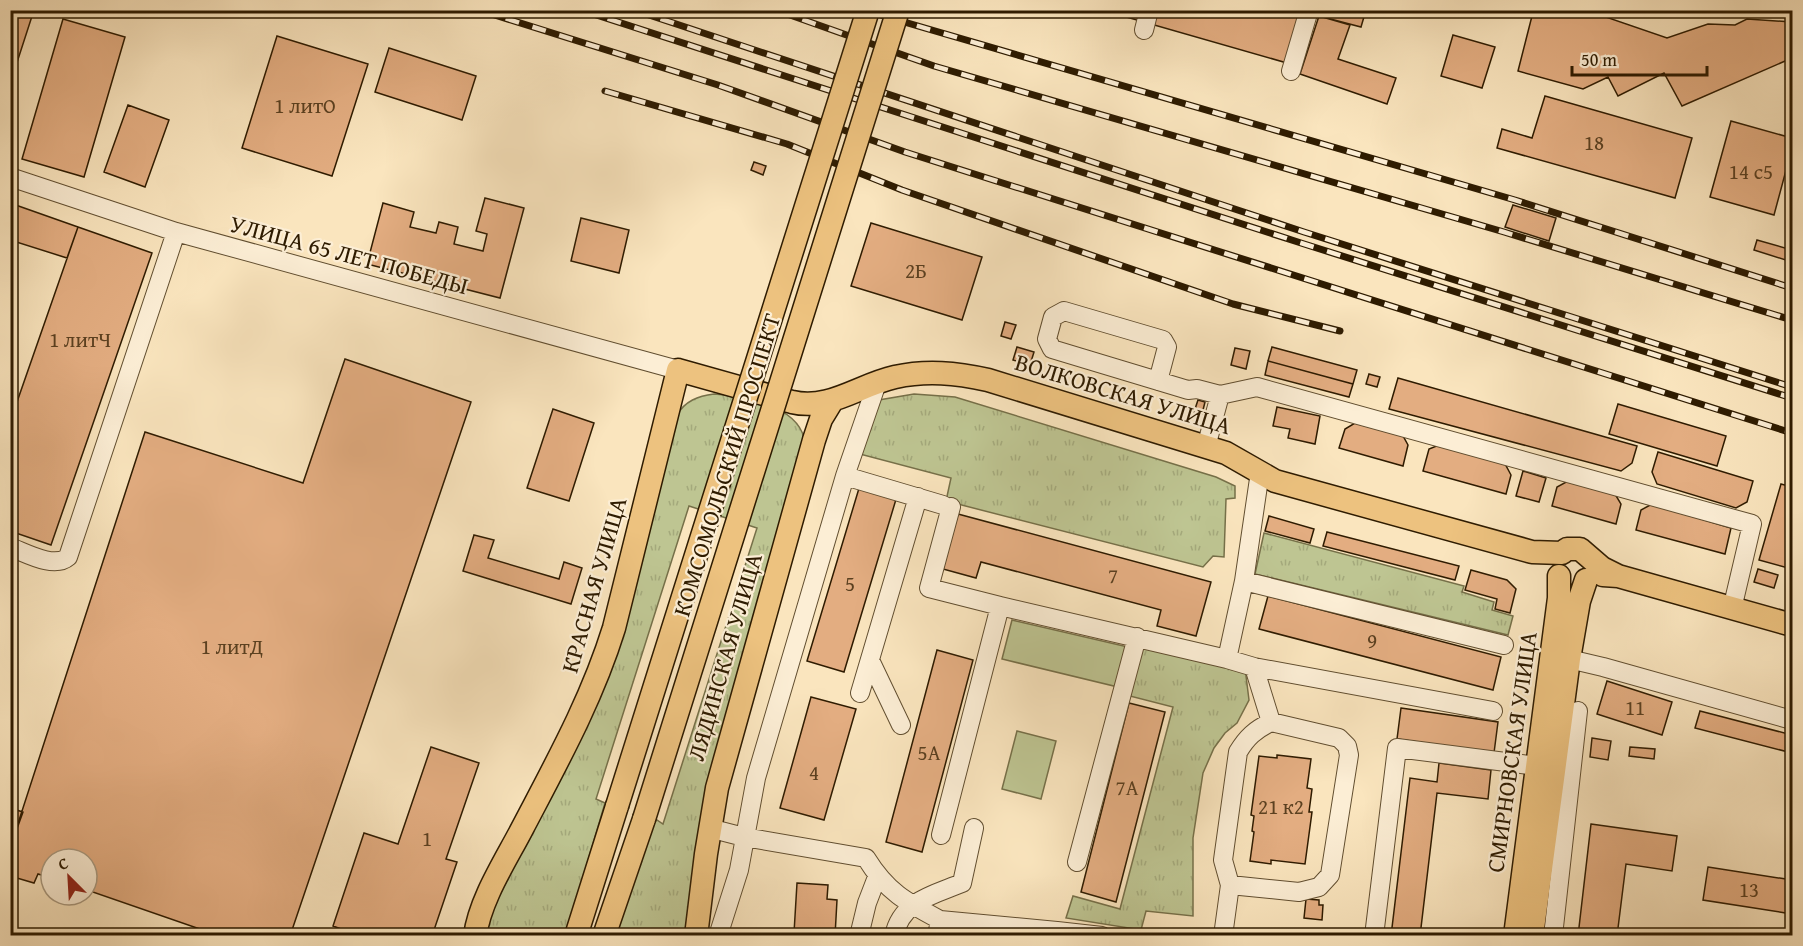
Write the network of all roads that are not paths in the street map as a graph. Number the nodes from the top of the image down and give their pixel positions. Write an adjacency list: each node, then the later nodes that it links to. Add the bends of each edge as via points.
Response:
1 (868, 10): 49 (main road, КОМСОМОЛЬСКИЙ ПРОСПЕКТ, bridge)
2 (898, 10): 50 (main road, КОМСОМОЛЬСКИЙ ПРОСПЕКТ, bridge)
3 (1149, 10): 5 (street)
4 (1309, 10): 6 (street)
5 (1144, 30)
6 (1291, 71)
7 (10, 177): 8 (street, УЛИЦА 65 ЛЕТ ПОБЕДЫ)
8 (176, 232): 9 (street, УЛИЦА 65 ЛЕТ ПОБЕДЫ); 18 (street, via 68,556 53,562)
9 (678, 370): 13 (main road, ВОЛКОВСКАЯ УЛИЦА, via 802,405); 48 (main road, КРАСНАЯ УЛИЦА, via 604,660 578,721 486,901)
10 (1158, 381): 10 (street, via 1167,347 1163,340 1064,311 1053,317 1047,339 1052,349); 12 (street)
11 (877, 383): 13 (main road, ВОЛКОВСКАЯ УЛИЦА); 14 (main road, ВОЛКОВСКАЯ УЛИЦА, via 927,372 957,373); 16 (street)
12 (1220, 394): 14 (street); 23 (street, via 1257,387 1752,524)
13 (832, 401): 38 (main road, ЛЯДИНСКАЯ УЛИЦА, via 814,440 725,753)
14 (1206, 447): 15 (main road, ВОЛКОВСКАЯ УЛИЦА)
15 (1260, 472): 19 (main road, ВОЛКОВСКАЯ УЛИЦА, via 1275,481 1532,552); 21 (street)
16 (845, 476): 17 (street); 41 (street, via 759,766)
17 (918, 497): 22 (street, via 947,506 929,588); 29 (street)
18 (10, 547)
19 (1559, 566): 20 (main road, ВОЛКОВСКАЯ УЛИЦА, via 1568,584 1581,583); 20 (main road, ВОЛКОВСКАЯ УЛИЦА, via 1567,549 1580,549); 37 (main road, СМИРНОВСКАЯ УЛИЦА, via 1559,598)
20 (1589, 571): 23 (main road, ВОЛКОВСКАЯ УЛИЦА); 28 (main road, СМИРНОВСКАЯ УЛИЦА, via 1579,601)
21 (1244, 581): 26 (street); 27 (street)
22 (1000, 606): 25 (street); 40 (street)
23 (1732, 609): 24 (main road, ВОЛКОВСКАЯ УЛИЦА)
24 (1792, 625)
25 (1137, 637): 27 (street); 42 (street)
26 (1504, 645)
27 (1227, 659): 30 (street)
28 (1569, 659): 34 (street); 59 (main road, СМИРНОВСКАЯ УЛИЦА)
29 (870, 660): 31 (street); 36 (street)
30 (1254, 667): 32 (street); 35 (street)
31 (860, 693)
32 (1493, 711)
33 (1578, 711): 60 (street)
34 (1792, 720)
35 (1271, 722): 44 (street, via 1247,738 1238,752 1223,860); 44 (street, via 1339,738 1347,746 1349,755 1330,875 1319,887 1299,892)
36 (901, 725)
37 (1537, 766): 57 (street, via 1397,748); 58 (main road, СМИРНОВСКАЯ УЛИЦА)
38 (709, 828): 41 (street); 51 (main road, ЛЯДИНСКАЯ УЛИЦА)
39 (974, 828): 45 (street, via 962,883)
40 (941, 835)
41 (744, 837): 43 (street, via 866,858); 52 (street, via 734,887)
42 (1077, 862)
43 (877, 877): 45 (street); 53 (street)
44 (1230, 885): 56 (street)
45 (911, 904): 46 (street); 54 (street, via 896,924)
46 (938, 928): 47 (street)
47 (1057, 933): 55 (street)
48 (475, 936)
49 (576, 936)
50 (604, 936)
51 (696, 936)
52 (718, 936)
53 (859, 936)
54 (894, 936)
55 (1102, 936)
56 (1223, 936)
57 (1374, 936)
58 (1515, 936)
59 (1532, 936)
60 (1553, 936)

